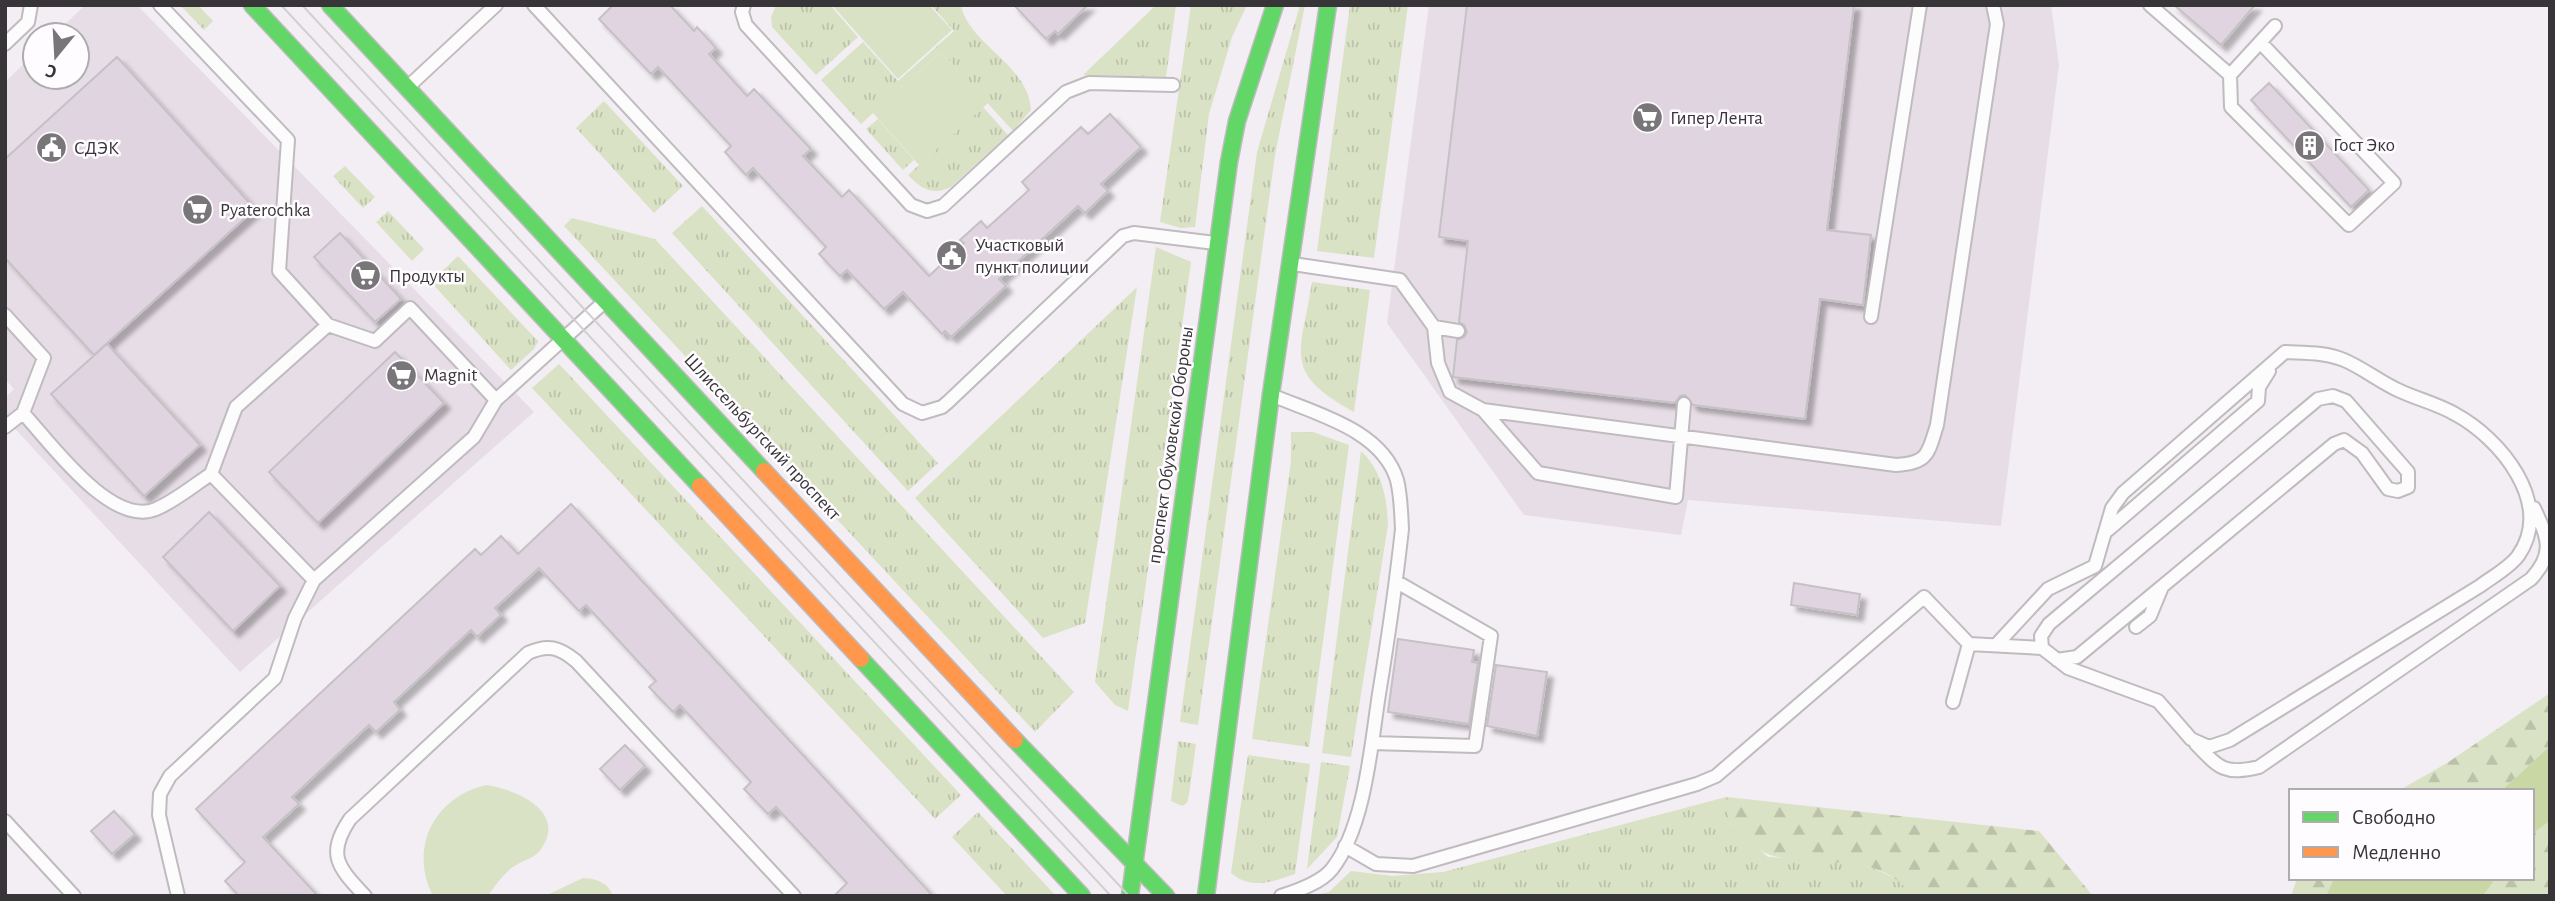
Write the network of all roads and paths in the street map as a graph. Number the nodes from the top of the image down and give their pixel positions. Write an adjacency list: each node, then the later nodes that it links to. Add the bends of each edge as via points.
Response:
1 (31, 5): 15 (lane, via 28,22)
2 (160, 5): 24 (lane, via 288,140 279,271)
3 (252, 5): 27 (main road)
4 (330, 5): 18 (main road, Шлиссельбургский проспект)
5 (496, 5): 18 (lane)
6 (534, 5): 19 (lane, via 903,404 922,412 948,402 1123,236 1134,233)
7 (744, 5): 17 (lane, via 746,25 911,205 927,211 943,206 1066,92 1089,83)
8 (1275, 5): 19 (main road, проспект Обуховской Обороны, via 1237,121)
9 (1328, 5): 20 (main road)
10 (1920, 5): 23 (lane)
11 (1993, 5): 35 (lane, via 1995,38 1937,425 1927,456 1916,464 1896,465)
12 (2150, 5): 16 (lane)
13 (2275, 26): 14 (lane)
14 (2260, 42): 16 (lane); 16 (lane, via 2394,183 2349,225 2231,107)
15 (5, 44)
16 (2230, 75)
17 (1173, 85)
18 (407, 88): 21 (main road, Шлиссельбургский проспект)
19 (1219, 244): 54 (main road, проспект Обуховской Обороны)
20 (1290, 263): 25 (lane, via 1400,279); 29 (main road)
21 (606, 300): 27 (lane); 54 (main road, Шлиссельбургский проспект)
22 (5, 315): 33 (lane, via 44,358)
23 (1871, 317)
24 (328, 325): 30 (lane, via 375,341 410,308); 36 (lane, via 236,407)
25 (1434, 327): 26 (lane); 32 (lane, via 1438,363 1450,392)
26 (1458, 331)
27 (563, 339): 30 (lane); 59 (main road)
28 (2275, 361): 37 (lane, via 2285,352 2320,353 2454,413 2487,435 2512,464); 38 (lane, via 2123,493 2112,508); 38 (lane, via 2259,387 2258,401)
29 (1271, 394): 42 (lane, via 1359,433 1387,458 1400,496); 62 (main road)
30 (496, 400): 41 (lane, via 474,437)
31 (1684, 404): 35 (lane)
32 (1483, 410): 35 (lane); 35 (lane, via 1538,473 1676,497)
33 (23, 413): 34 (lane); 36 (lane, via 99,494 117,507 155,510)
34 (5, 427)
35 (1681, 436)
36 (211, 474): 41 (lane)
37 (2534, 508): 50 (lane, via 2530,534 2518,557 2480,586 2230,740 2209,747); 50 (lane, via 2549,541 2545,565 2531,579 2259,767 2240,772 2220,769)
38 (2108, 530): 46 (lane, via 2095,566 2048,589)
39 (2138, 541): 40 (lane, via 2126,552)
40 (2132, 555): 43 (lane, via 2318,399 2333,396 2346,401 2408,472 2408,487 2388,489 2362,453 2344,440 2334,444); 47 (lane, via 2049,624 2041,636)
41 (314, 580): 55 (lane, via 295,618 275,678 170,776 160,794 159,815)
42 (1397, 582): 51 (lane); 51 (lane, via 1491,636 1475,746)
43 (2162, 586): 44 (lane, via 2150,616); 48 (lane, via 2077,657)
44 (2136, 627)
45 (1969, 644): 46 (lane); 49 (lane); 53 (lane, via 1924,597 1716,776 1413,866 1376,864)
46 (1997, 644): 47 (lane)
47 (2042, 648): 48 (lane)
48 (2057, 660): 50 (lane, via 2158,701)
49 (1953, 702)
50 (2192, 739)
51 (1371, 743): 53 (lane, via 1358,811)
52 (5, 821): 56 (lane)
53 (1345, 846): 63 (lane, via 1331,870 1300,890)
54 (1135, 864): 60 (main road, проспект Обуховской Обороны); 61 (main road, Шлиссельбургский проспект)
55 (179, 895)
56 (74, 896)
57 (365, 896): 58 (lane, via 343,872 336,856 338,836 350,819 528,653 542,647 560,649 576,661)
58 (794, 896)
59 (1082, 896)
60 (1130, 896)
61 (1166, 896)
62 (1206, 896)
63 (1280, 896)

